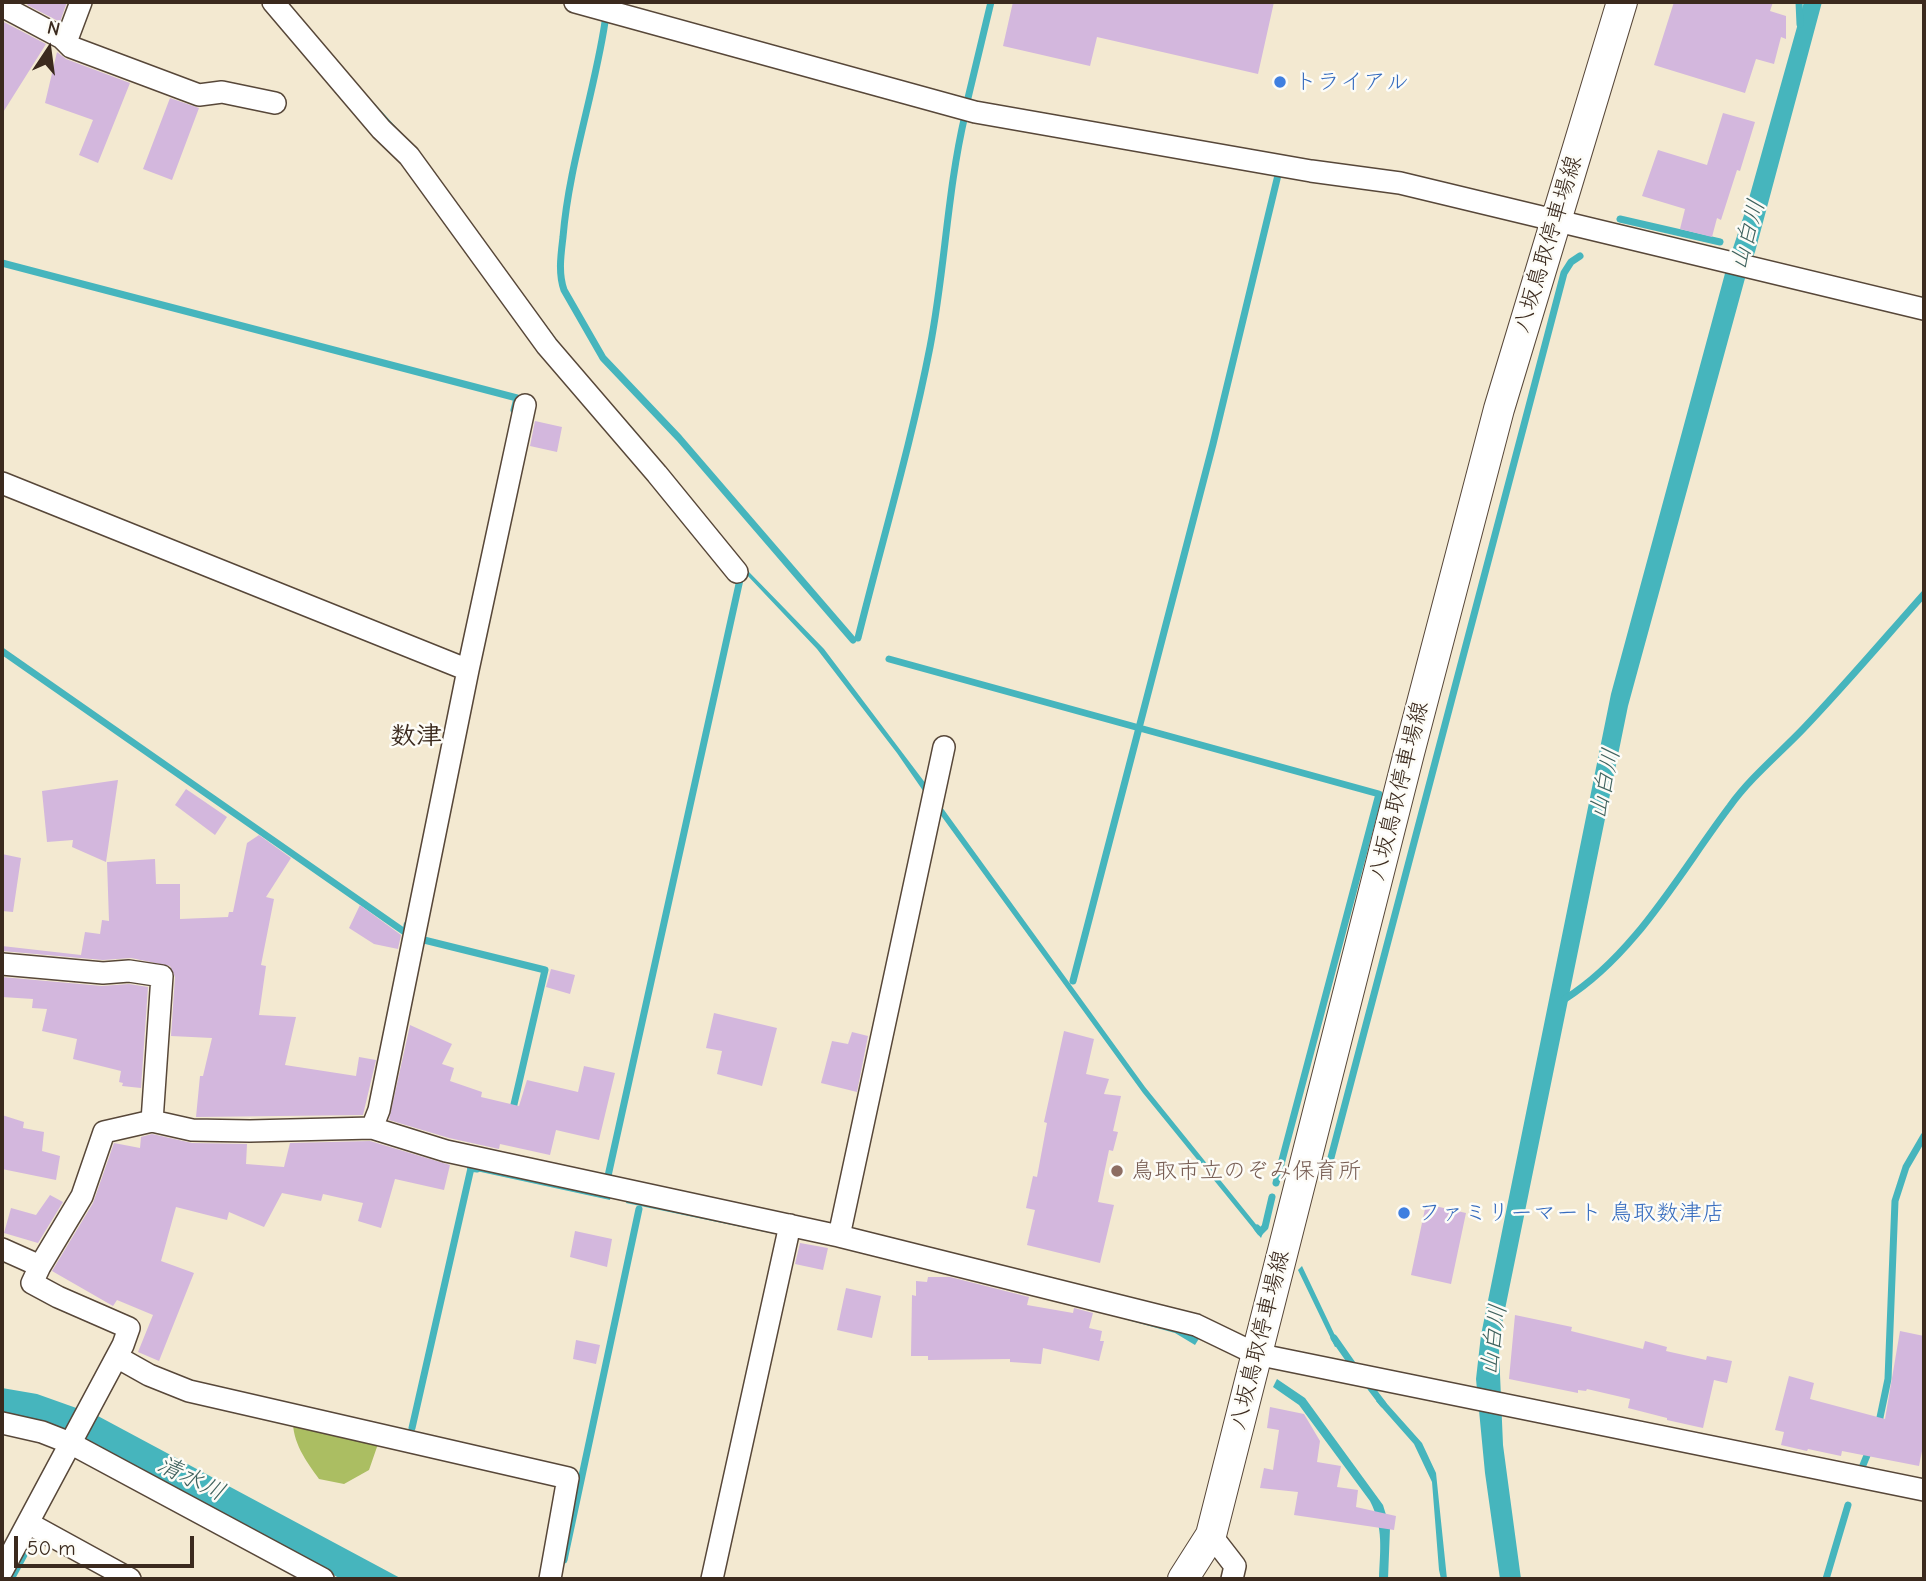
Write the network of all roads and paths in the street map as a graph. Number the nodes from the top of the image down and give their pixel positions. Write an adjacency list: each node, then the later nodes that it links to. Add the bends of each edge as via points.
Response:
1 (81, 2): 6 (street)
2 (274, 2): 12 (street, via 408,156 547,346)
3 (575, 2): 8 (street, via 975,112 1311,172 1400,183)
4 (1622, 2): 8 (main road, 八坂鳥取停車場線)
5 (2, 6): 6 (street)
6 (66, 42): 7 (street, via 199,95 222,92)
7 (275, 103)
8 (1555, 219): 9 (street); 22 (main road, 八坂鳥取停車場線, via 1499,410)
9 (1924, 309)
10 (525, 405): 13 (street)
11 (2, 483): 13 (street)
12 (737, 572)
13 (468, 670): 17 (street)
14 (944, 747): 19 (street)
15 (2, 964): 16 (street, via 162,976)
16 (152, 1121): 17 (street, via 192,1130); 21 (street, via 104,1132 82,1196)
17 (372, 1128): 18 (street, via 446,1150)
18 (790, 1225): 19 (street); 33 (street)
19 (839, 1236): 22 (street, via 1196,1325)
20 (2, 1249): 21 (street)
21 (40, 1266): 23 (street, via 32,1283 129,1328)
22 (1256, 1354): 26 (street); 28 (main road, 八坂鳥取停車場線)
23 (117, 1357): 25 (street); 32 (street, via 189,1391 568,1478)
24 (2, 1423): 25 (street)
25 (70, 1443): 27 (street); 31 (street)
26 (1924, 1490)
27 (28, 1523): 29 (street); 30 (street)
28 (1211, 1535): 34 (main road, 八坂鳥取停車場線); 35 (street, via 1235,1566)
29 (2, 1571)
30 (130, 1579)
31 (323, 1579)
32 (550, 1579)
33 (712, 1579)
34 (1183, 1579)
35 (1233, 1579)

